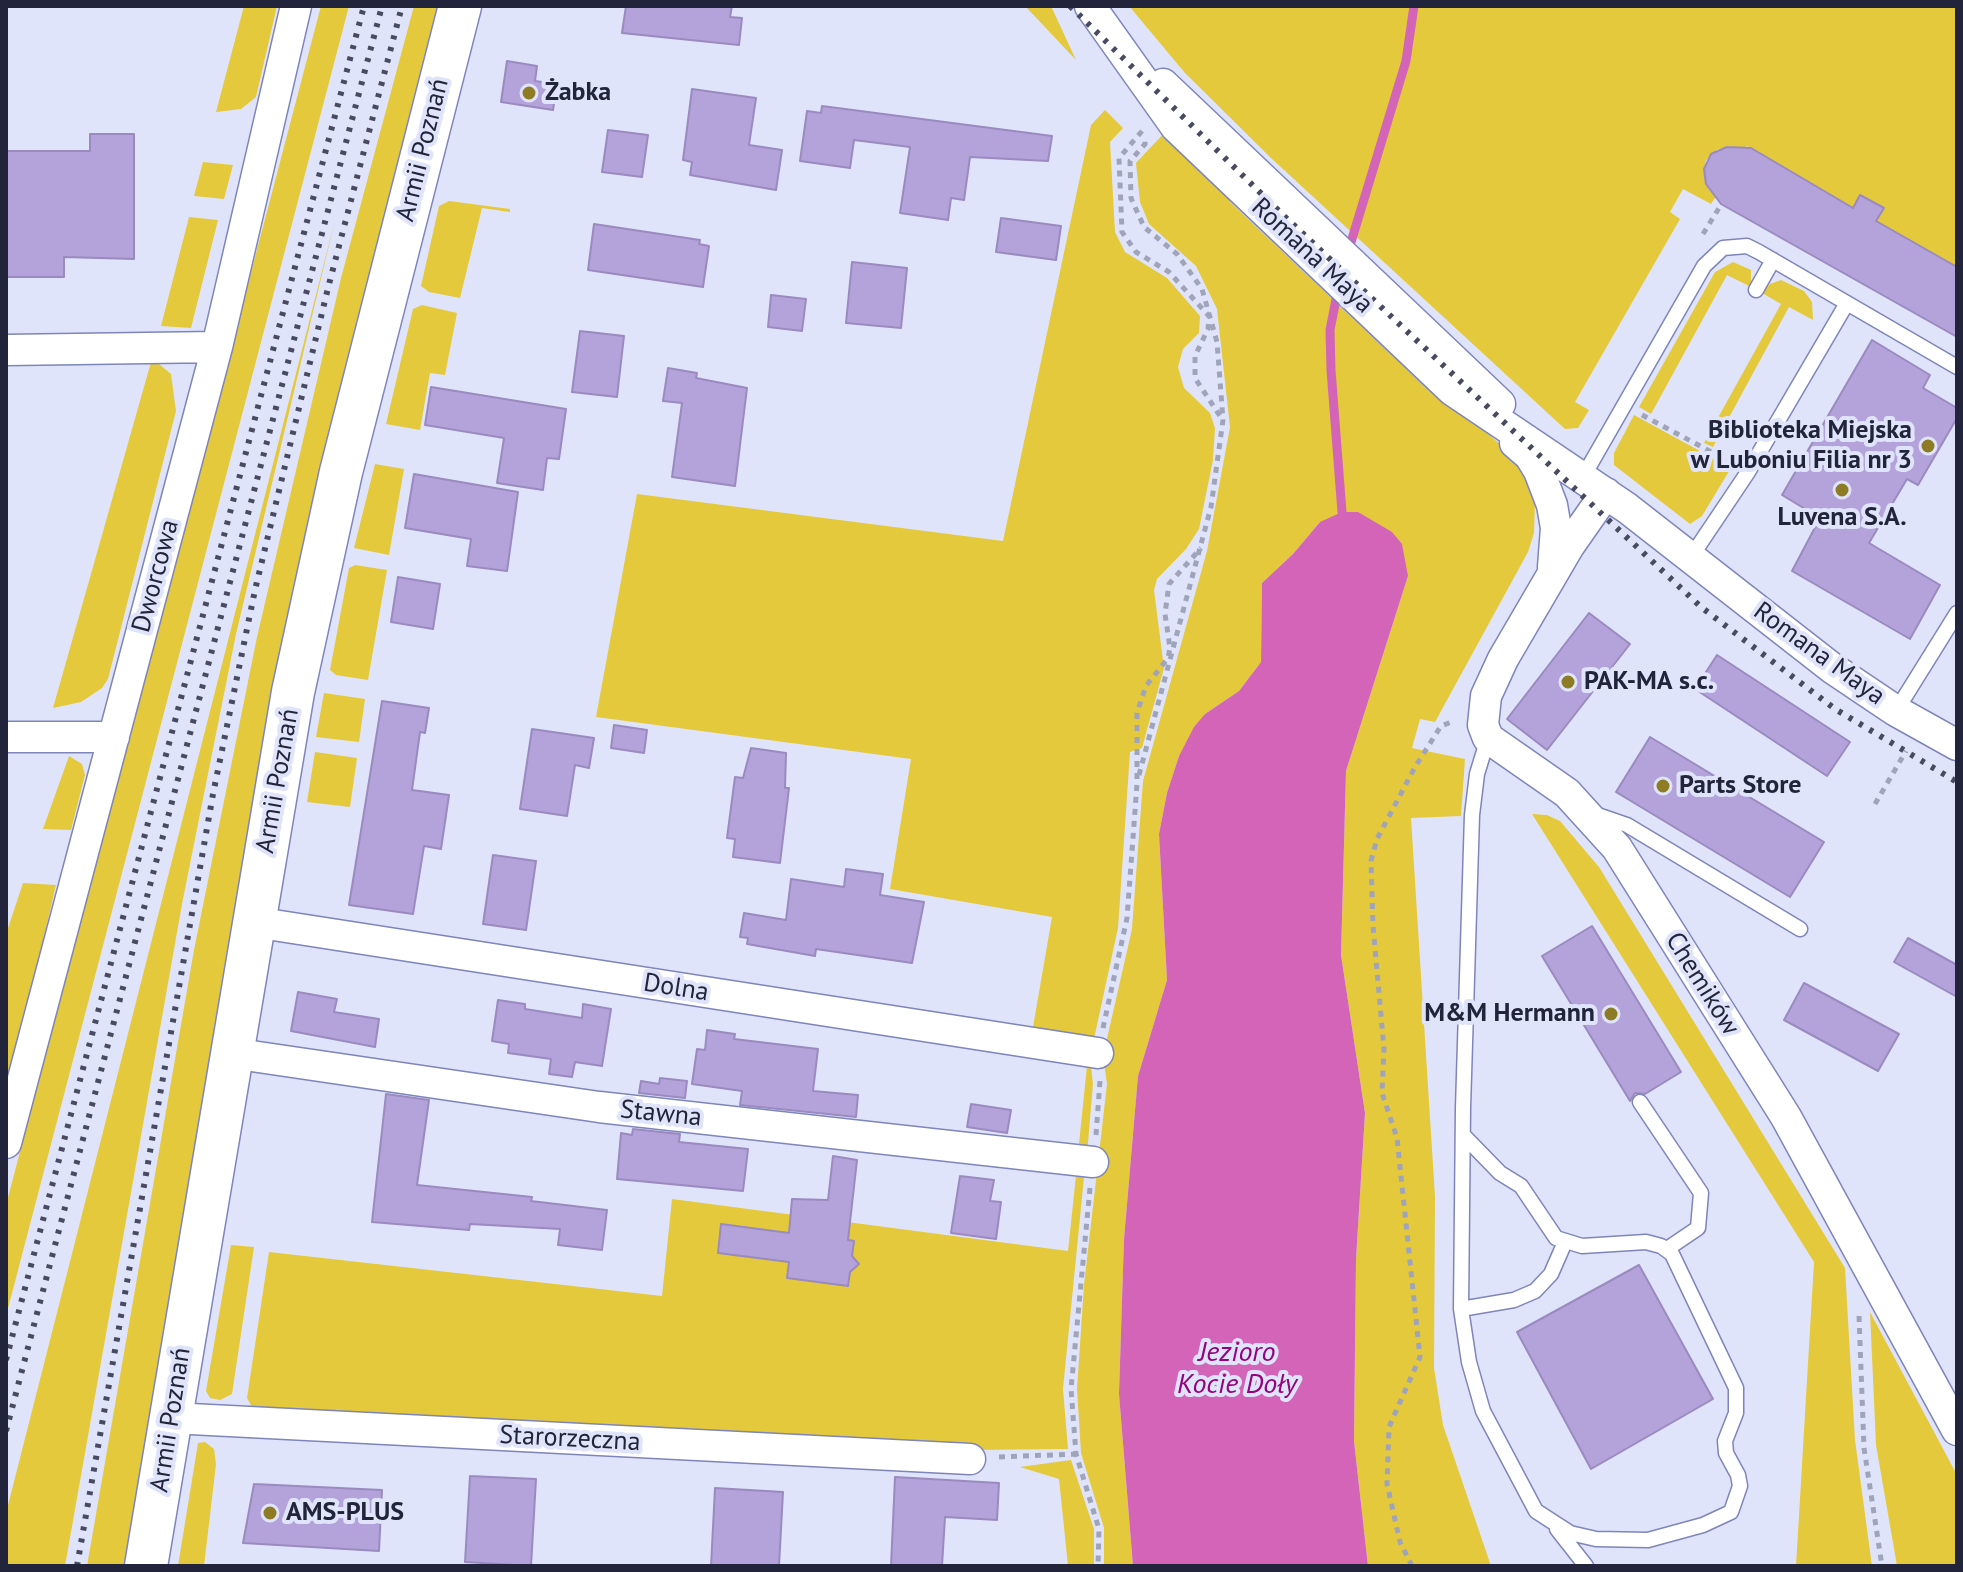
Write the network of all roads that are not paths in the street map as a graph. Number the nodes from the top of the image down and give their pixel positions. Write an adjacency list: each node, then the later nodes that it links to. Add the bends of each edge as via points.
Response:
1 (296, 6): 7 (street, Dworcowa)
2 (460, 6): 22 (main road, Armii Poznań, via 316,578)
3 (1091, 6): 9 (street, Romana Maya, via 1258,191)
4 (1773, 260): 5 (lane); 6 (lane); 12 (lane, via 1747,246 1735,245 1713,255 1623,405)
5 (1756, 290)
6 (1847, 303): 10 (lane); 13 (lane, via 1748,472)
7 (217, 347): 8 (street); 19 (street, Dworcowa)
8 (6, 350)
9 (1430, 354): 11 (street, Romana Maya); 12 (street, Romana Maya)
10 (1957, 367)
11 (1452, 390): 12 (street, Romana Maya); 14 (street, via 1530,456 1539,471 1556,528)
12 (1587, 479): 13 (street, Romana Maya); 14 (street)
13 (1691, 557): 16 (street, Romana Maya, via 1832,668)
14 (1552, 574): 17 (street, via 1494,677)
15 (1957, 615): 16 (lane)
16 (1896, 711): 20 (street, Romana Maya)
17 (1485, 725): 21 (street, Chemików); 27 (lane, via 1472,815)
18 (6, 737): 19 (street)
19 (114, 737): 28 (street, Dworcowa)
20 (1957, 745)
21 (1588, 812): 23 (lane, via 1627,825); 34 (street, Chemików, via 1617,848 1786,1117)
22 (254, 922): 24 (main road, Armii Poznań); 25 (street, Dolna)
23 (1800, 929)
24 (231, 1053): 29 (street, Stawna, via 599,1107); 33 (main road, Armii Poznań)
25 (1098, 1053)
26 (1640, 1102): 31 (lane, via 1701,1193 1698,1228)
27 (1463, 1135): 30 (lane, via 1500,1173 1521,1186 1548,1228); 32 (lane)
28 (6, 1143)
29 (1093, 1162)
30 (1565, 1242): 31 (lane, via 1582,1246 1633,1241); 32 (lane, via 1551,1274 1535,1291)
31 (1667, 1249): 36 (lane, via 1681,1266 1733,1376 1736,1413 1725,1441 1738,1475 1737,1499 1731,1512 1703,1525 1648,1540 1596,1539)
32 (1461, 1309): 36 (lane, via 1486,1420 1536,1511)
33 (171, 1418): 35 (street, Starorzeczna); 37 (main road, Armii Poznań)
34 (1957, 1430)
35 (970, 1459)
36 (1552, 1522): 38 (lane)
37 (146, 1566)
38 (1586, 1566)

